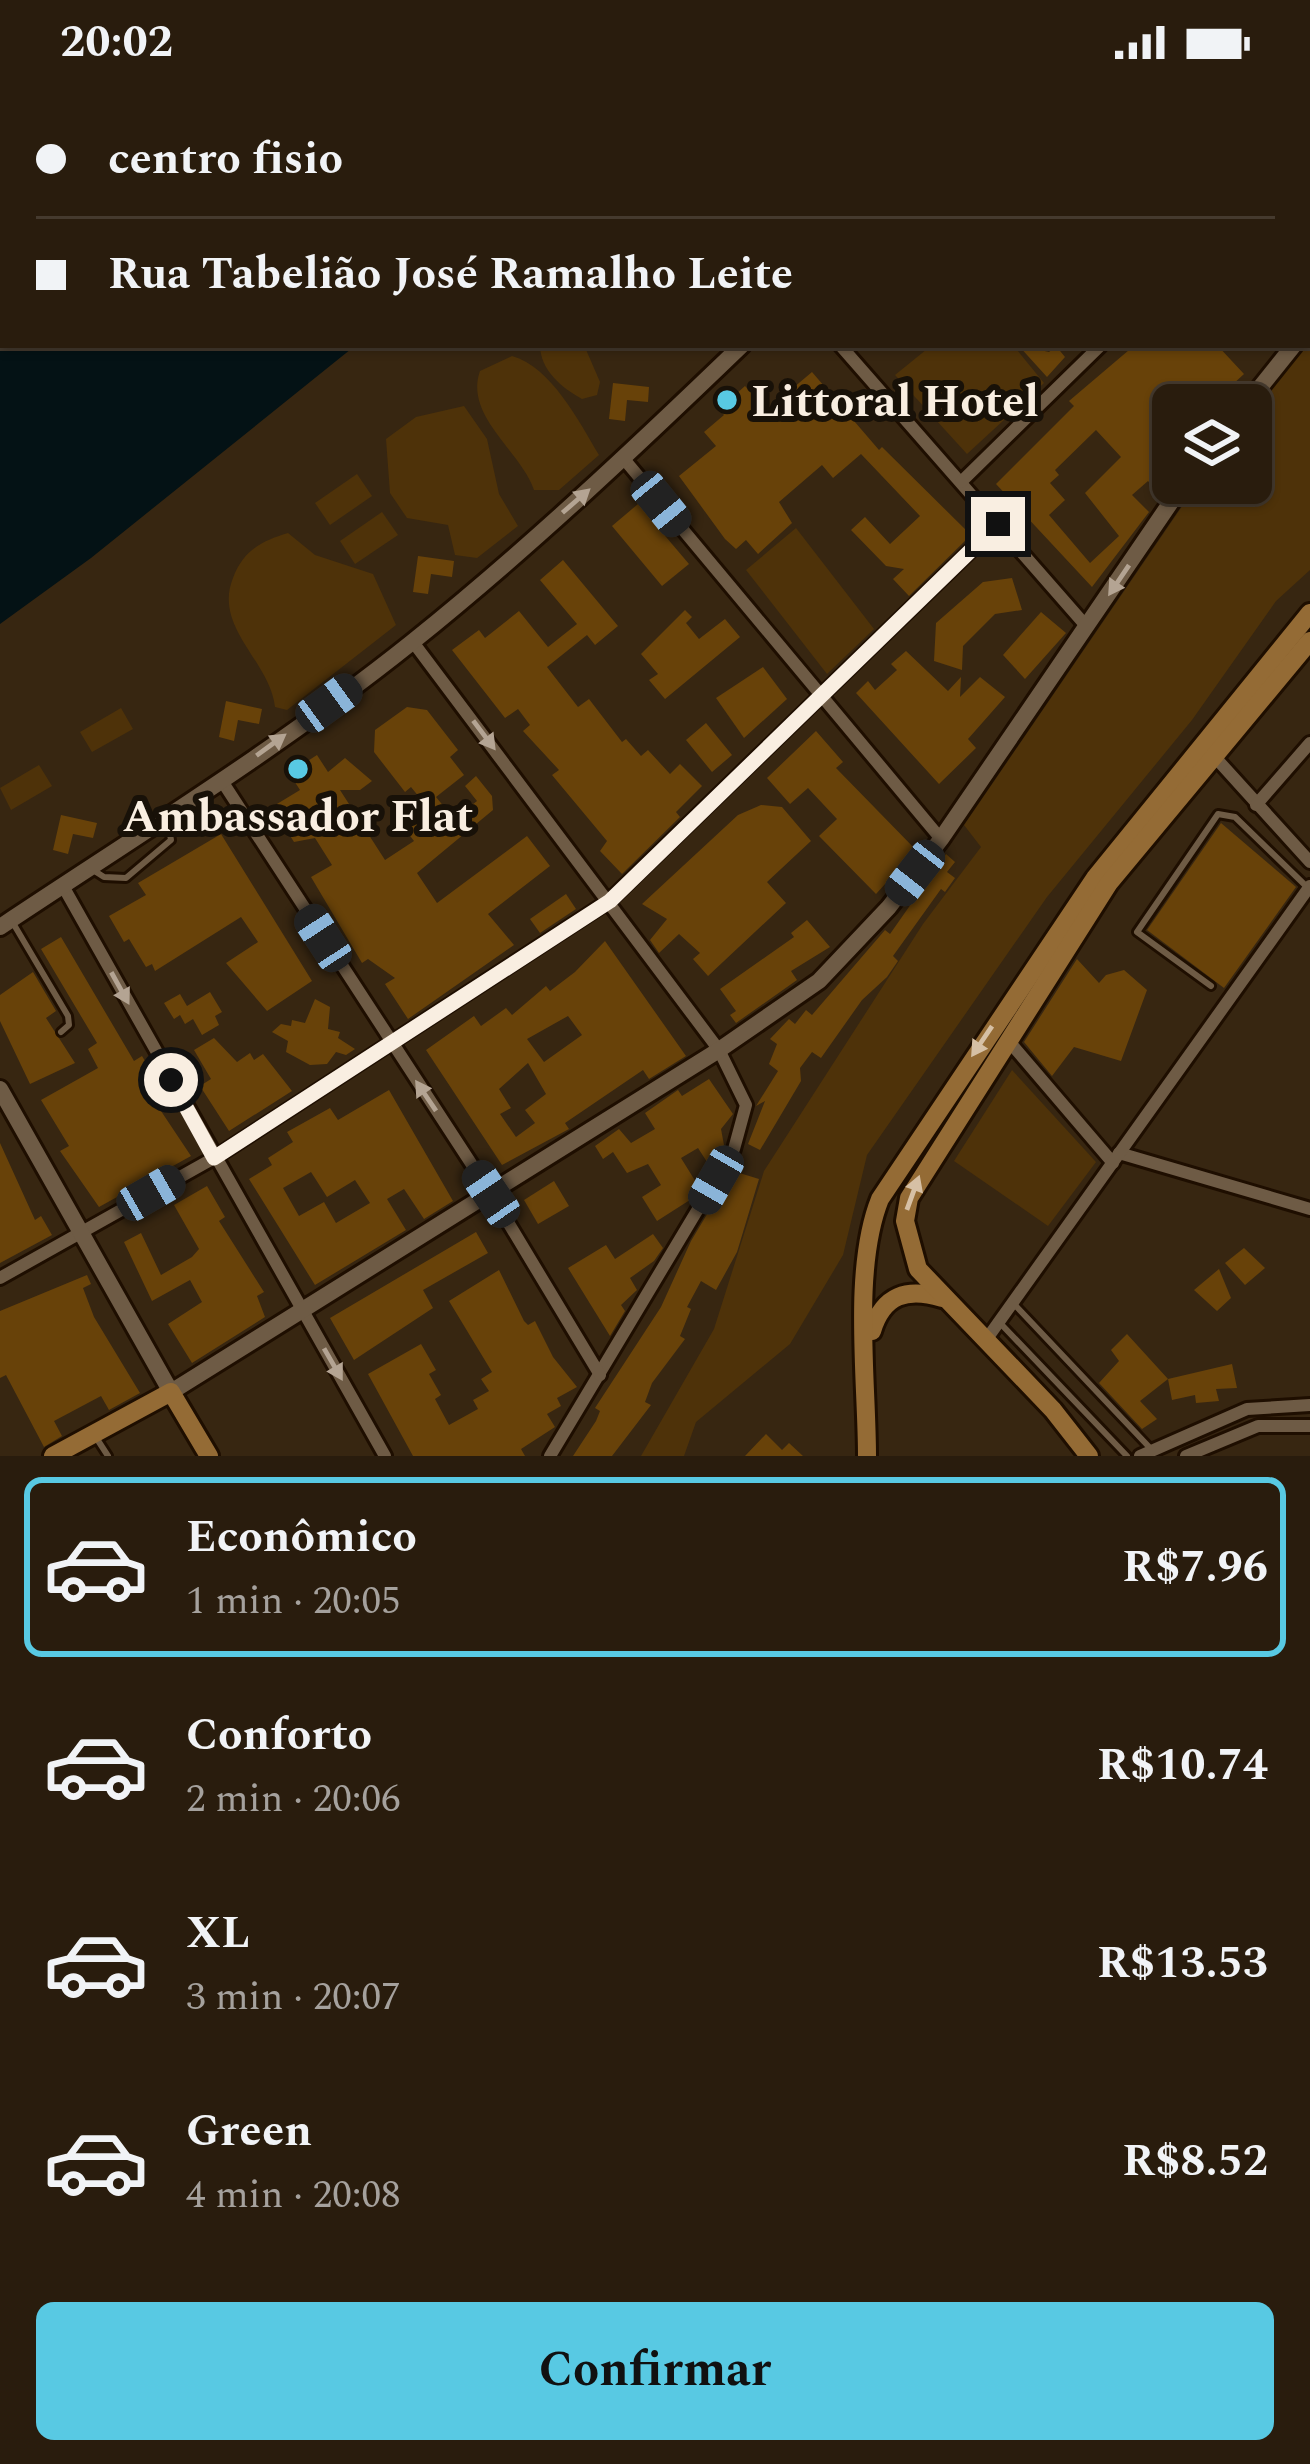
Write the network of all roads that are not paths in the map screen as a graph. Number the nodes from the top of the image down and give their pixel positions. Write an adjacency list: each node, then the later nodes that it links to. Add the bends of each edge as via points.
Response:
1 (739, 348): 6 (main road)
2 (843, 348): 7 (street)
3 (1098, 348): 7 (street)
4 (1292, 348): 5 (main road)
5 (1263, 384)
6 (624, 459): 12 (main road, one-way to 6); 14 (street)
7 (961, 482): 9 (street)
8 (1170, 504): 11 (main road, one-way to 11)
9 (998, 524): 11 (street); 14 (street)
10 (1310, 613): 44 (main road, one-way to 44, via 1034,963 880,1199 866,1267)
11 (1087, 627): 20 (main road)
12 (413, 641): 17 (main road, one-way to 12); 25 (street, one-way to 25)
13 (1310, 641): 16 (main road)
14 (820, 698): 20 (street); 25 (street)
15 (1310, 743): 18 (street)
16 (1214, 756): 18 (street); 29 (main road, via 1108,883)
17 (222, 781): 19 (main road); 30 (street)
18 (1256, 805): 21 (street)
19 (165, 818): 22 (main road); 22 (lane, via 172,840 125,878)
20 (941, 839): 31 (main road, via 840,962)
21 (1310, 862)
22 (90, 868): 23 (main road)
23 (63, 886): 26 (main road); 33 (street, one-way to 33)
24 (1309, 887): 27 (lane, via 1235,818 1218,814 1137,932); 34 (street)
25 (610, 901): 30 (street); 31 (street)
26 (5, 924): 28 (lane, via 68,1016)
27 (1211, 986)
28 (61, 1032)
29 (1006, 1039): 34 (street); 39 (main road, one-way to 29, via 909,1248 909,1198)
30 (393, 1046): 33 (street); 35 (street, one-way to 30)
31 (718, 1050): 35 (main road); 45 (street, via 743,1093 742,1131)
32 (0, 1089): 37 (main road)
33 (214, 1158): 37 (street); 41 (street)
34 (1116, 1158): 36 (street); 40 (street)
35 (491, 1194): 41 (main road); 45 (street)
36 (1310, 1209)
37 (81, 1233): 38 (street); 46 (main road)
38 (0, 1278)
39 (942, 1298): 43 (main road); 44 (main road, via 921,1291 890,1299 873,1325)
40 (1014, 1304): 42 (street); 50 (lane)
41 (302, 1310): 46 (main road); 54 (street, one-way to 54)
42 (999, 1323): 43 (street); 58 (lane)
43 (986, 1340): 57 (main road)
44 (868, 1358): 56 (main road)
45 (600, 1375): 55 (street)
46 (171, 1392): 49 (main road); 53 (main road)
47 (1310, 1405): 50 (street, via 1246,1409)
48 (1310, 1426): 59 (street, via 1258,1426)
49 (95, 1435): 51 (main road); 52 (lane)
50 (1147, 1454)
51 (53, 1456)
52 (108, 1456)
53 (209, 1456)
54 (385, 1456)
55 (550, 1456)
56 (867, 1456)
57 (1089, 1456)
58 (1127, 1456)
59 (1186, 1456)

